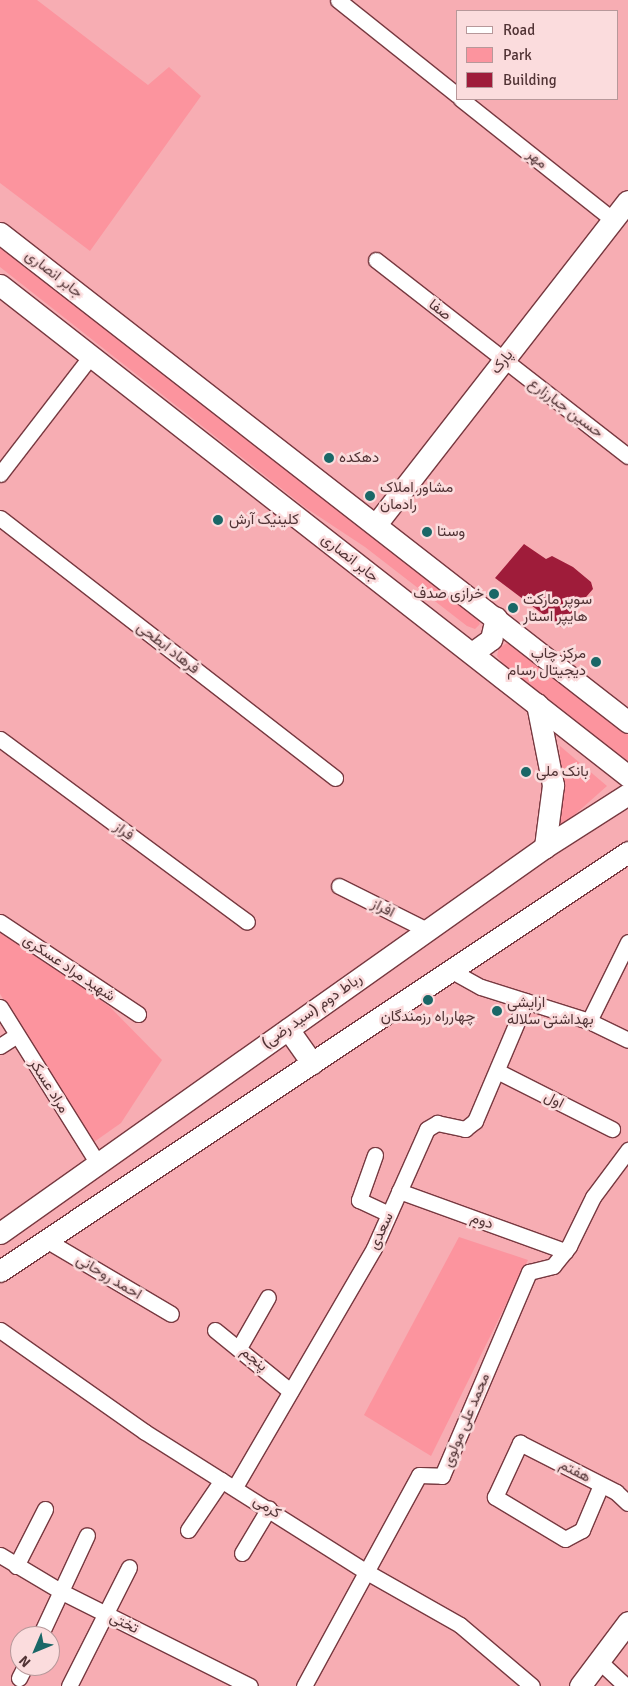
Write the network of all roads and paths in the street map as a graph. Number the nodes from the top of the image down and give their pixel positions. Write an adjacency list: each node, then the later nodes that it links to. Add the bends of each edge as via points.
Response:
1 (338, 0): 2 (street)
2 (456, 94)
3 (462, 100): 5 (street, مهر)
4 (628, 201): 5 (main road, پارک)
5 (613, 220): 10 (main road, پارک)
6 (0, 233): 14 (main road, جابر انصاری)
7 (376, 260): 10 (street, صفا)
8 (0, 285): 9 (main road, جابر انصاری)
9 (91, 356): 12 (street); 16 (main road, جابر انصاری)
10 (504, 360): 11 (street, حسین جبارزارع); 14 (main road, پارک)
11 (628, 456)
12 (0, 474)
13 (0, 518): 23 (street, فرهاد ابطحی)
14 (377, 523): 15 (main road, جابر انصاری)
15 (496, 618): 16 (main road, via 491,639); 18 (main road, جابر انصاری)
16 (472, 653): 19 (main road, جابر انصاری)
17 (628, 700): 18 (main road)
18 (601, 701): 20 (main road, جابر انصاری)
19 (537, 704): 22 (main road, جابر انصاری); 25 (main road, via 553,785)
20 (628, 722)
21 (0, 739): 30 (street, فراز)
22 (628, 776)
23 (335, 778)
24 (628, 794): 25 (main road, رباط دوم (سید رضی))
25 (544, 847): 31 (main road, رباط دوم (سید رضی))
26 (628, 852): 27 (main road)
27 (618, 865): 33 (main road)
28 (339, 886): 31 (street, افراز)
29 (0, 922): 36 (street, شهید مراد عسکری)
30 (247, 922)
31 (427, 930): 38 (main road, رباط دوم (سید رضی))
32 (628, 942): 37 (street)
33 (450, 970): 34 (street, via 481,987); 42 (main road)
34 (526, 1001): 37 (street); 43 (street, سعدی)
35 (0, 1007): 39 (street, مراد عسکر)
36 (138, 1014)
37 (589, 1021): 40 (street)
38 (288, 1028): 42 (main road); 47 (main road, رباط دوم (سید رضی))
39 (17, 1035): 41 (street); 47 (street, مراد عسکر)
40 (628, 1040)
41 (0, 1046)
42 (312, 1063): 51 (main road)
43 (497, 1071): 44 (street, اول); 48 (street, سعدی, via 475,1122 465,1129 437,1123 426,1129)
44 (612, 1129)
45 (628, 1150): 52 (street, محمد علی مولوی, via 593,1197)
46 (375, 1155): 49 (street, via 359,1200)
47 (98, 1164): 50 (main road, رباط دوم (سید رضی))
48 (399, 1191): 49 (street, سعدی); 52 (street, دوم)
49 (389, 1214): 59 (street, سعدی, via 374,1248)
50 (0, 1233)
51 (46, 1240): 53 (main road); 55 (street, احمد روحانی)
52 (565, 1251): 71 (street, محمد علی مولوی, via 553,1266 529,1272 442,1476 419,1475)
53 (0, 1271)
54 (268, 1297): 58 (street)
55 (171, 1314)
56 (0, 1330): 60 (street, کرمی, via 145,1432)
57 (215, 1330): 58 (street, پنجم)
58 (240, 1346): 59 (street, پنجم)
59 (290, 1391): 60 (street, سعدی)
60 (228, 1483): 63 (street, کرمی); 65 (street)
61 (601, 1485): 61 (street, هفتم, via 520,1443 495,1497 565,1540 582,1530); 62 (street, هفتم)
62 (628, 1503)
63 (269, 1508): 67 (street); 71 (street, کرمی)
64 (45, 1509): 69 (street)
65 (188, 1530)
66 (87, 1535): 72 (street)
67 (242, 1553)
68 (0, 1555): 69 (street, تختی)
69 (16, 1566): 72 (street, تختی)
70 (130, 1567): 73 (street)
71 (364, 1571): 79 (street, محمد علی مولوی); 80 (street, کرمی, via 460,1625)
72 (62, 1592): 73 (street, تختی); 75 (street)
73 (107, 1615): 77 (street); 78 (street, تختی)
74 (628, 1622): 76 (main road)
75 (45, 1626)
76 (599, 1660): 81 (main road); 82 (street)
77 (69, 1686)
78 (250, 1686)
79 (304, 1686)
80 (532, 1686)
81 (580, 1686)
82 (626, 1686)

